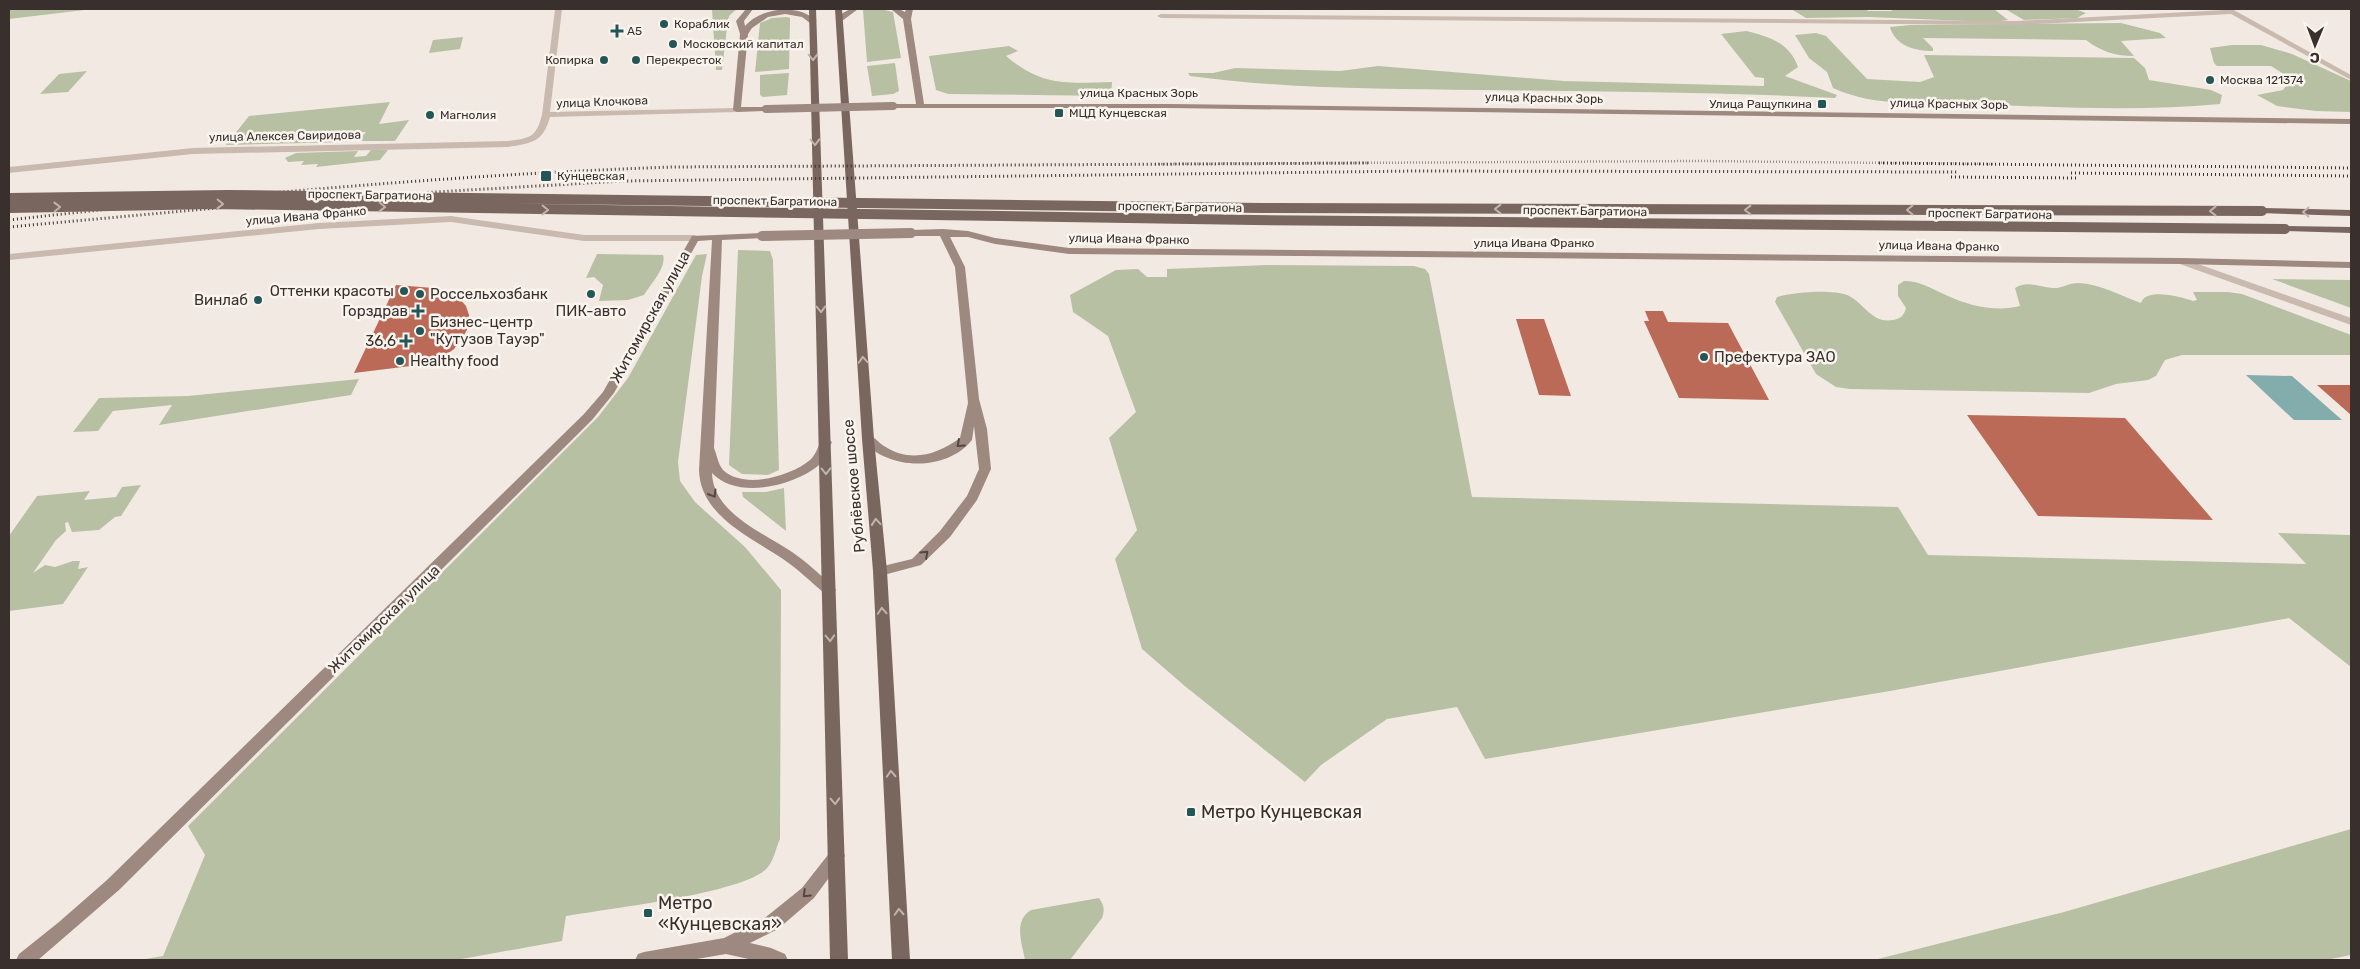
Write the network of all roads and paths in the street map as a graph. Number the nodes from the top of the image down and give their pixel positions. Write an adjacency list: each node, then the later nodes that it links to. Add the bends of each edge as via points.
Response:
1 (558, 9): 19 (street, улица Клочкова)
2 (749, 9): 15 (street, via 740,21)
3 (812, 9): 13 (main road, Рублёвское шоссе)
4 (838, 9): 11 (main road, Рублёвское шоссе)
5 (854, 9): 11 (street)
6 (894, 9): 12 (street)
7 (909, 9): 12 (street)
8 (1609, 9): 14 (street)
9 (2230, 10): 14 (street, via 2016,23); 16 (street)
10 (1160, 16): 14 (street)
11 (839, 19): 34 (main road, Рублёвское шоссе, one-way to 11)
12 (907, 19): 17 (street)
13 (813, 21): 15 (street, via 794,12 768,14 750,24); 35 (main road, Рублёвское шоссе, one-way to 35)
14 (1617, 21)
15 (744, 34): 18 (street)
16 (2351, 78)
17 (920, 105): 18 (street, улица Красных Зорь, bridge); 20 (street, улица Красных Зорь)
18 (737, 110): 19 (street, улица Клочкова)
19 (546, 115): 21 (street, улица Алексея Свиридова, via 542,132 508,144 193,151)
20 (2351, 122)
21 (9, 170)
22 (9, 198): 24 (main road, проспект Багратиона, one-way to 22, bridge, via 1264,208 228,195)
23 (9, 208): 25 (main road, проспект Багратиона, one-way to 25, bridge, via 214,204 1274,220)
24 (2351, 212)
25 (2351, 230)
26 (943, 232): 28 (street, улица Ивана Франко, bridge); 30 (street, улица Ивана Франко, via 1079,252); 33 (street, via 960,267)
27 (694, 238): 28 (street, улица Ивана Франко); 29 (street, улица Ивана Франко, via 584,238 451,219 319,226); 41 (street, Житомирская улица, via 608,393 588,417 113,884)
28 (717, 238): 36 (street)
29 (9, 257)
30 (2181, 261): 31 (street, улица Ивана Франко); 32 (street)
31 (2351, 265)
32 (2351, 322)
33 (973, 399): 34 (street, one-way to 34, via 966,440 944,455 927,460 897,458 881,452); 37 (street, one-way to 33, via 916,562 946,534 973,497 985,469 981,429)
34 (868, 439): 37 (main road, Рублёвское шоссе, one-way to 34)
35 (826, 442): 36 (street, via 816,461 801,471 762,483 728,479 718,472); 38 (main road, Рублёвское шоссе, one-way to 38)
36 (708, 448): 38 (street, one-way to 38, via 704,471 710,492 723,509)
37 (880, 571): 45 (main road, Рублёвское шоссе, one-way to 37)
38 (829, 590): 39 (main road, Рублёвское шоссе, one-way to 39)
39 (837, 856): 40 (street, one-way to 40, via 808,893 772,923); 44 (main road, Рублёвское шоссе)
40 (726, 946): 42 (street); 43 (street)
41 (24, 960)
42 (644, 960)
43 (779, 960)
44 (839, 960)
45 (901, 960)

